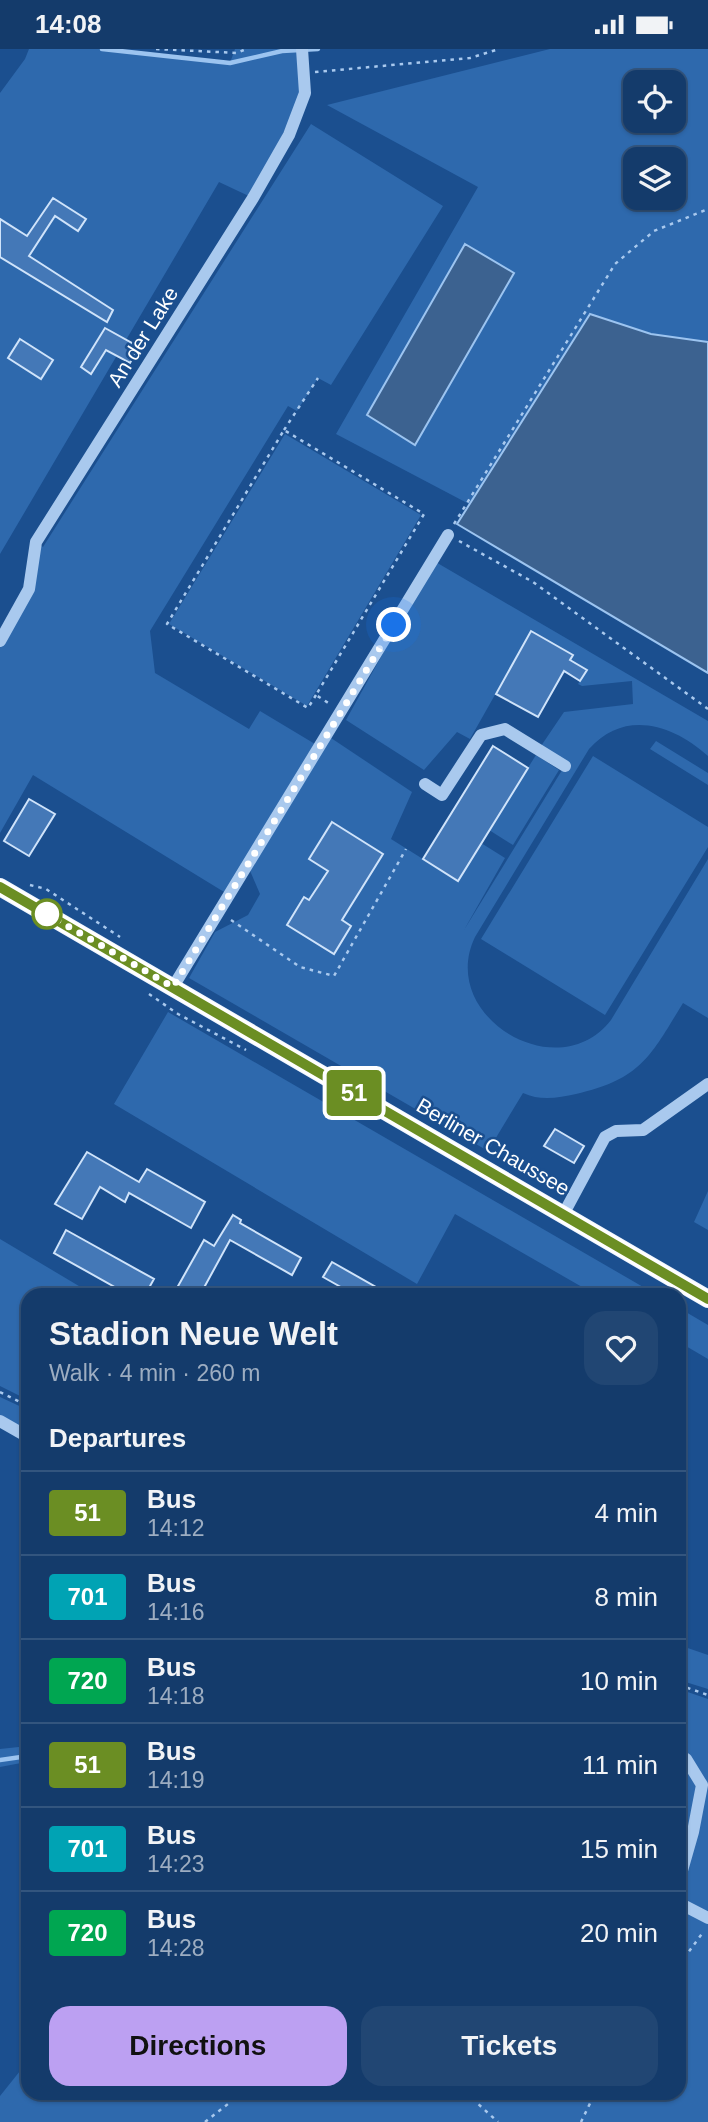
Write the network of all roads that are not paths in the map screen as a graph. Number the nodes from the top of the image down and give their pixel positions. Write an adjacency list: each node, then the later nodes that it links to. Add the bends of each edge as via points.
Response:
1 (302, 49): 3 (street, An der Lake, via 306,73 301,107 253,198 36,542 30,589)
2 (448, 535): 7 (street)
3 (0, 641)
4 (565, 766): 5 (street, via 505,729 481,735 442,795)
5 (425, 784)
6 (0, 887): 7 (main road, Berliner Chaussee)
7 (173, 987): 9 (main road, Berliner Chaussee)
8 (708, 1084): 9 (street, via 643,1130 605,1137)
9 (563, 1215): 10 (main road, Berliner Chaussee)
10 (708, 1299)
11 (0, 1421): 12 (street)
12 (21, 1433)
13 (686, 1759): 14 (street, via 702,1785)
14 (686, 1856)
15 (686, 1907): 16 (street)
16 (708, 1919)

